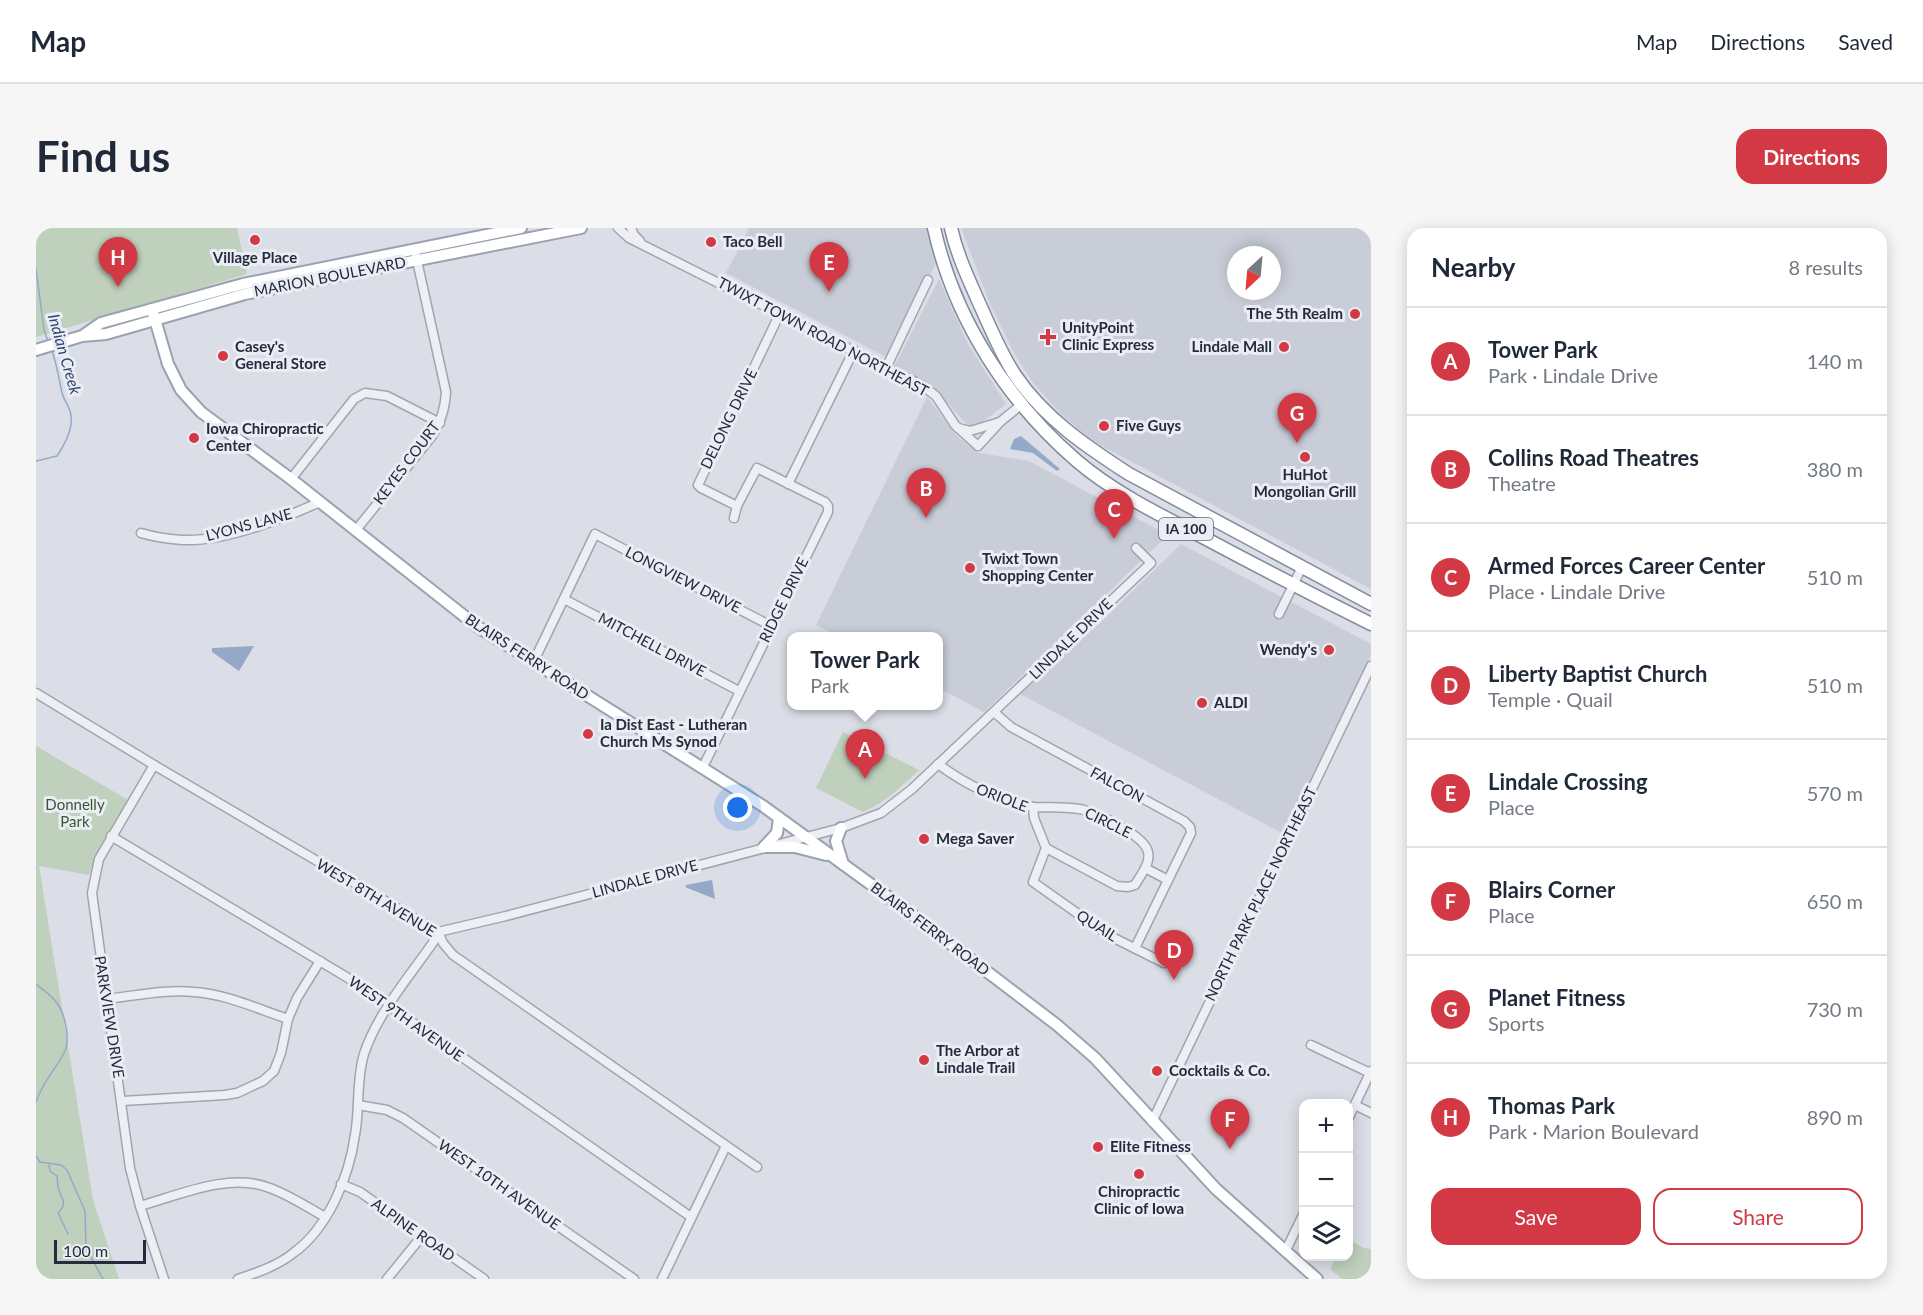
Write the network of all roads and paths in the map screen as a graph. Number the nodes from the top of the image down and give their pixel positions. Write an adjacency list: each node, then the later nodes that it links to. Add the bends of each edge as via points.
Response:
1 (521, 228): 9 (main road, MARION BOULEVARD)
2 (581, 228): 7 (main road, MARION BOULEVARD)
3 (618, 228): 8 (street, TWIXT TOWN ROAD NORTHEAST)
4 (631, 228): 8 (street)
5 (934, 228): 16 (highway, IA 100, via 969,324 1005,386)
6 (951, 228): 28 (highway, IA 100, via 969,282 1002,352 1032,397 1092,450 1129,474)
7 (534, 232): 9 (main road, MARION BOULEVARD)
8 (645, 246): 11 (street, TWIXT TOWN ROAD NORTHEAST)
9 (416, 255): 12 (main road, MARION BOULEVARD); 18 (street, KEYES COURT, via 446,392)
10 (928, 280): 15 (street)
11 (780, 313): 14 (street, TWIXT TOWN ROAD NORTHEAST); 23 (street, DELONG DRIVE, via 698,484)
12 (153, 314): 13 (main road, MARION BOULEVARD, via 106,334 82,336); 20 (main road, BLAIRS FERRY ROAD, via 168,364 181,390 201,412)
13 (36, 350)
14 (854, 350): 15 (street, TWIXT TOWN ROAD NORTHEAST); 21 (street)
15 (887, 366): 19 (street, TWIXT TOWN ROAD NORTHEAST, via 936,396)
16 (1022, 404): 17 (street, TWIXT TOWN ROAD NORTHEAST); 29 (highway, IA 100, via 1078,463 1139,504)
17 (1000, 422): 19 (street, TWIXT TOWN ROAD NORTHEAST, via 970,431); 19 (street, TWIXT TOWN ROAD NORTHEAST, via 978,446)
18 (440, 423): 20 (street, via 387,396 365,393 354,399); 25 (street, KEYES COURT)
19 (957, 428)
20 (291, 479): 22 (main road, BLAIRS FERRY ROAD)
21 (788, 484): 23 (street, RIDGE DRIVE, via 757,468); 34 (street, RIDGE DRIVE, via 825,502 828,512)
22 (320, 502): 25 (main road, BLAIRS FERRY ROAD); 26 (street, LYONS LANE, via 292,515 212,538 182,540)
23 (737, 506): 24 (street)
24 (734, 518)
25 (356, 530): 35 (main road, BLAIRS FERRY ROAD, via 478,627)
26 (141, 534)
27 (1136, 548): 39 (street, LINDALE DRIVE, via 1152,563)
28 (1302, 567): 29 (street); 31 (highway, IA 100)
29 (1293, 585): 32 (street); 33 (highway, IA 100)
30 (564, 599): 34 (street, LONGVIEW DRIVE, via 595,534); 35 (street); 37 (street, MITCHELL DRIVE)
31 (1371, 604)
32 (1279, 614)
33 (1371, 624)
34 (771, 626): 37 (street, RIDGE DRIVE)
35 (533, 663): 42 (main road, BLAIRS FERRY ROAD)
36 (1371, 666): 67 (street, NORTH PARK PLACE NORTHEAST)
37 (739, 691): 42 (street, RIDGE DRIVE)
38 (36, 693): 41 (street, WEST 8TH AVENUE)
39 (994, 712): 40 (street, LINDALE DRIVE); 52 (street, FALCON, via 1011,727 1184,821 1191,833)
40 (938, 764): 43 (street, ORIOLE, via 978,789); 45 (street, LINDALE DRIVE, via 893,806)
41 (154, 765): 46 (street, PARKVIEW DRIVE); 53 (street, WEST 8TH AVENUE)
42 (703, 767): 44 (main road, BLAIRS FERRY ROAD)
43 (1033, 807): 49 (street, ORIOLE); 51 (street, CIRCLE, via 1082,809 1115,825 1143,841 1148,851)
44 (778, 818): 47 (main road, BLAIRS FERRY ROAD); 48 (main road, via 777,833)
45 (841, 828): 47 (street, LINDALE DRIVE); 50 (main road, via 836,841)
46 (111, 836): 55 (street, WEST 9TH AVENUE); 57 (street, PARKVIEW DRIVE, via 99,859 92,893)
47 (805, 837): 48 (street, LINDALE DRIVE); 50 (main road, BLAIRS FERRY ROAD)
48 (764, 847): 50 (main road, via 795,847); 53 (street, LINDALE DRIVE)
49 (1046, 848): 51 (street, via 1117,886 1135,885); 54 (street, QUAIL, via 1034,882 1093,925)
50 (839, 861): 67 (main road, BLAIRS FERRY ROAD, via 1064,1031)
51 (1145, 868): 52 (street)
52 (1168, 880): 54 (street)
53 (438, 932): 58 (street); 68 (street, WEST 8TH AVENUE, via 453,955)
54 (1135, 948): 56 (street, QUAIL)
55 (320, 961): 58 (street, WEST 9TH AVENUE); 59 (street)
56 (1164, 963)
57 (106, 999): 59 (street, via 194,992); 62 (street, PARKVIEW DRIVE)
58 (389, 1006): 63 (street, via 364,1054); 73 (street, WEST 9TH AVENUE)
59 (288, 1020): 62 (street, via 274,1071 263,1081 225,1095)
60 (1311, 1045): 61 (street)
61 (1370, 1072): 64 (street)
62 (122, 1101): 71 (street, PARKVIEW DRIVE, via 130,1168)
63 (358, 1105): 70 (street, via 350,1162); 81 (street, WEST 10TH AVENUE, via 387,1110 403,1118)
64 (1355, 1105): 65 (street); 66 (street)
65 (1353, 1109)
66 (1371, 1113)
67 (1151, 1120): 76 (main road, BLAIRS FERRY ROAD, via 1216,1189)
68 (726, 1146): 69 (street, WEST 8TH AVENUE); 73 (street)
69 (757, 1167)
70 (341, 1184): 72 (street); 75 (street, ALPINE ROAD, via 360,1192)
71 (140, 1206): 72 (street, via 236,1182 266,1187); 77 (street, PARKVIEW DRIVE)
72 (325, 1217): 78 (street, via 293,1254)
73 (691, 1217): 82 (street)
74 (1299, 1224): 76 (street)
75 (422, 1236): 79 (street); 80 (street, ALPINE ROAD)
76 (1285, 1252): 83 (main road, BLAIRS FERRY ROAD)
77 (164, 1279)
78 (238, 1279)
79 (387, 1279)
80 (484, 1279)
81 (634, 1279)
82 (662, 1279)
83 (1317, 1279)

